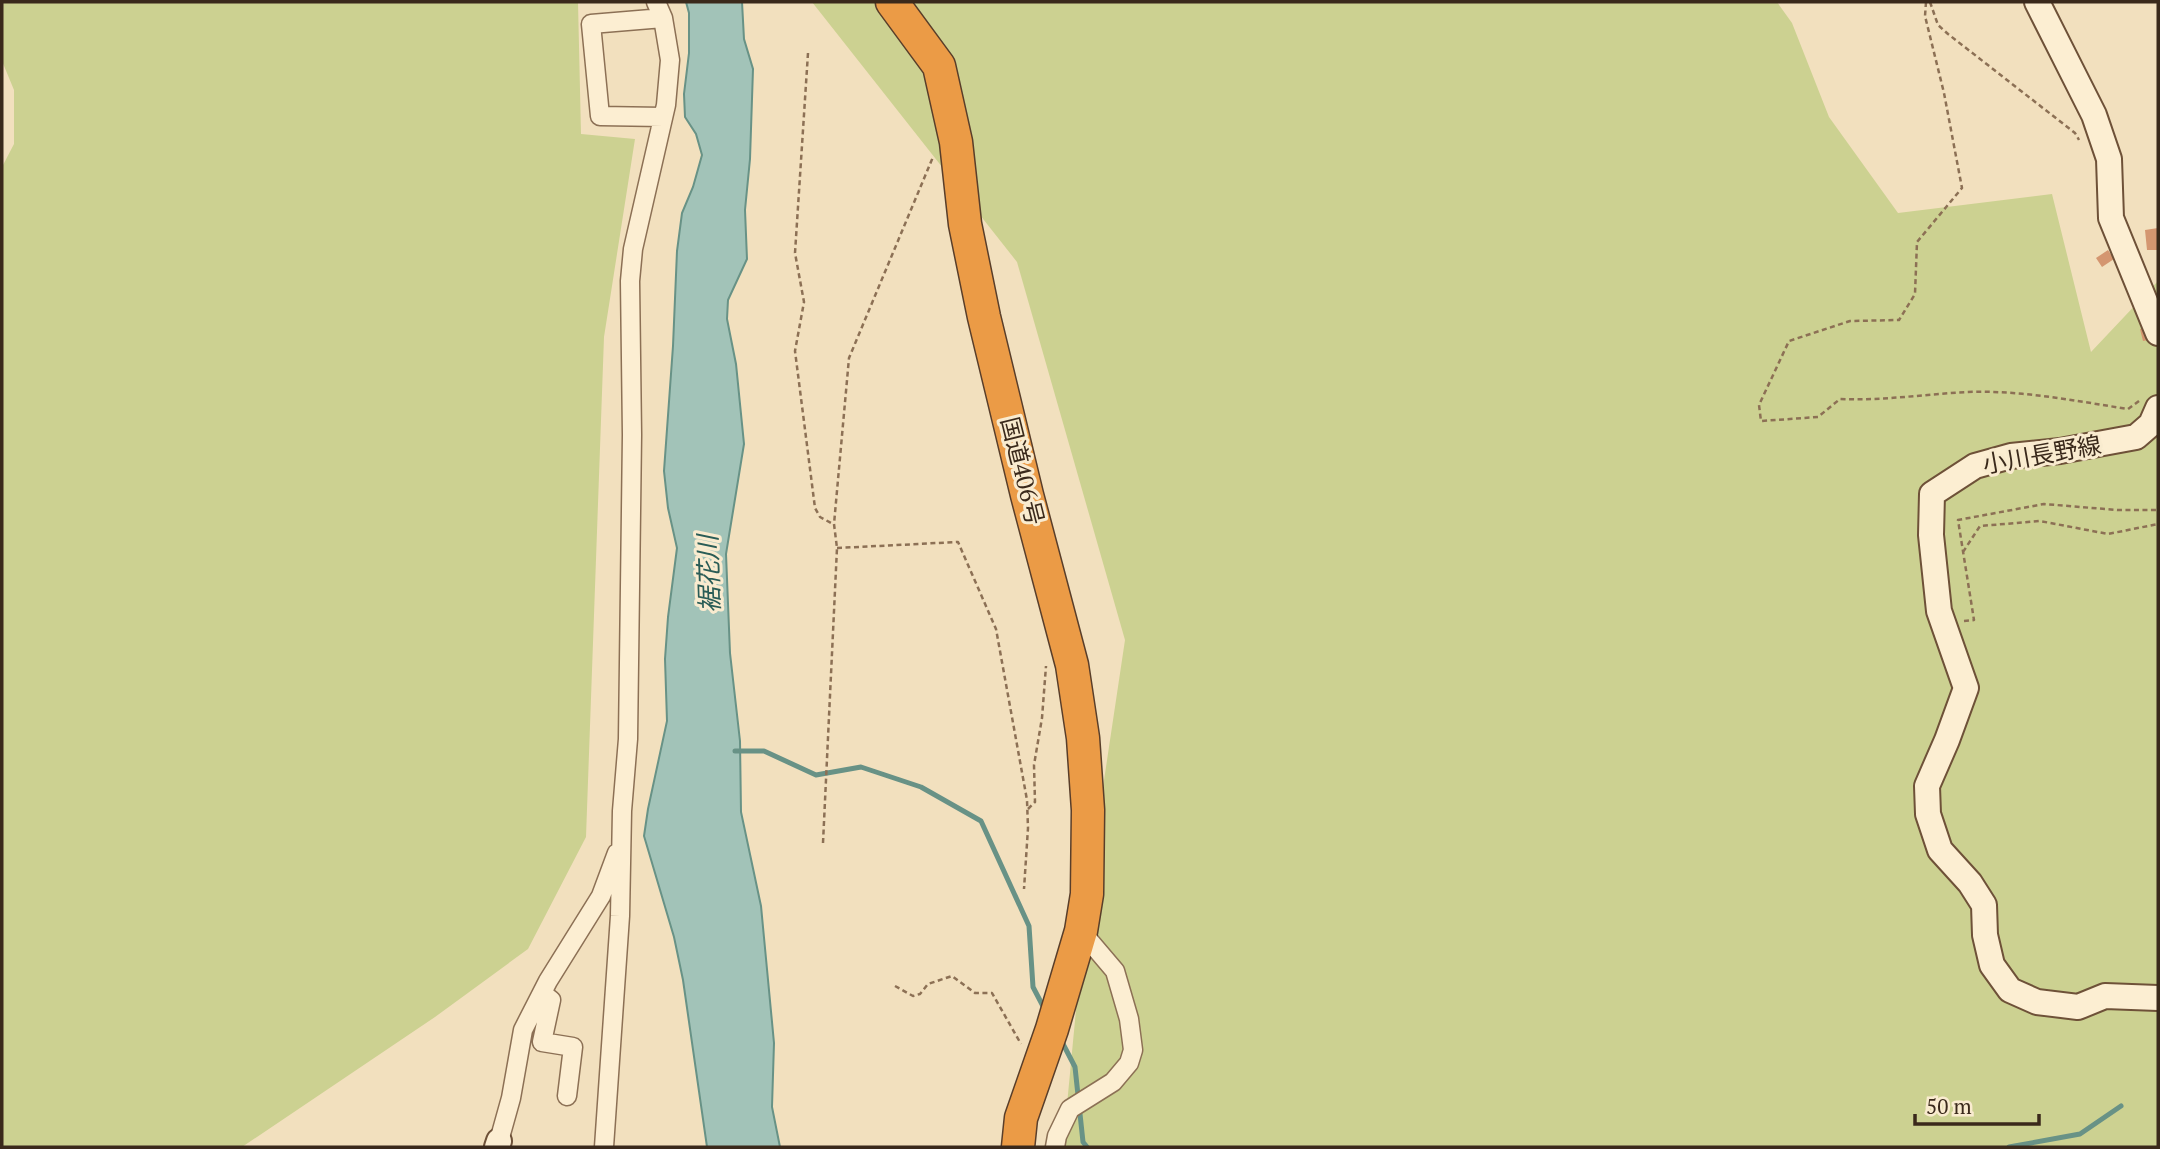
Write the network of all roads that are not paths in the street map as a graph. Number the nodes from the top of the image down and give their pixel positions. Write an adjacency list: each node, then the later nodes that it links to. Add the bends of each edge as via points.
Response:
1 (892, 2): 8 (highway, 国道406号, via 939,66 984,317 1072,665 1088,810 1087,894)
2 (2037, 2): 5 (main road, via 2094,114 2109,159 2111,218)
3 (660, 10): 4 (street, via 670,60); 4 (street, via 591,24 600,116)
4 (663, 117): 7 (street, via 630,281 631,593)
5 (2158, 333)
6 (2152, 411): 10 (main road, 小川長野線, via 2151,424 2136,438 2011,456 1975,466 1932,495 1931,546 1939,611 1966,688 1927,786 1928,814 1940,850 1984,905 1992,965 2010,990 2037,1002 2078,1007 2105,996)
7 (622, 839): 9 (street, via 601,896); 13 (street)
8 (1078, 944): 14 (highway, 国道406号, via 1030,1055); 15 (street, via 1115,971 1133,1050 1113,1082 1070,1109)
9 (542, 993): 11 (street, via 551,1000 542,1042 573,1047); 12 (street, via 523,1030)
10 (2158, 998)
11 (567, 1096)
12 (498, 1144)
13 (604, 1147)
14 (1018, 1147)
15 (1055, 1147)

